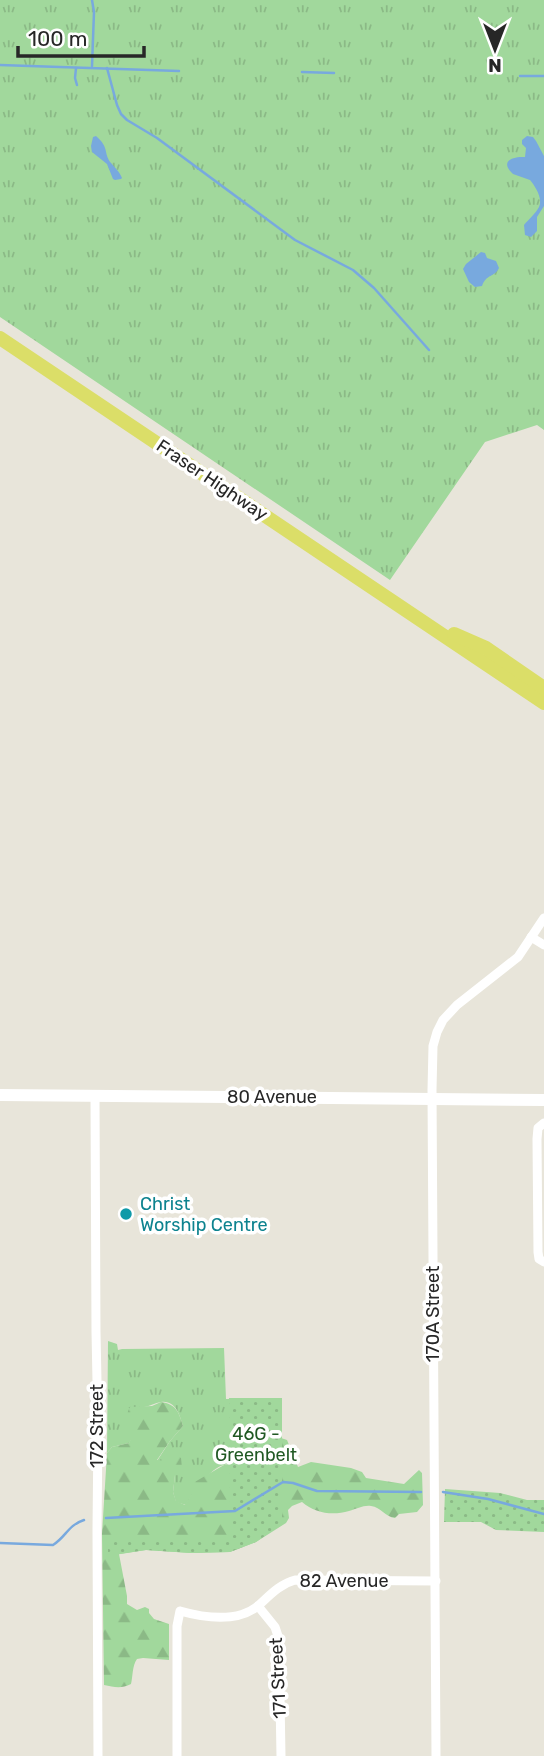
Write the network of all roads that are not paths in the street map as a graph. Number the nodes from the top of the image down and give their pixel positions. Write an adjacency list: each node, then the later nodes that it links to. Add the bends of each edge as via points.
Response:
1 (0, 338): 2 (main road, Fraser Highway)
2 (423, 622): 3 (main road, Fraser Highway); 4 (main road, Fraser Highway, via 486,648)
3 (486, 665): 4 (main road, via 494,663); 6 (main road, Fraser Highway)
4 (528, 677): 5 (main road, Fraser Highway)
5 (544, 688)
6 (544, 703)
7 (544, 918): 8 (street, 170A Street)
8 (531, 937): 9 (street); 12 (street, 170A Street, via 516,959 443,1020 433,1046)
9 (544, 946)
10 (0, 1095): 11 (main road, 80 Avenue)
11 (94, 1096): 12 (main road, 80 Avenue); 18 (street, 172 Street)
12 (432, 1098): 13 (main road, 80 Avenue); 16 (street, 170A Street)
13 (544, 1100)
14 (542, 1124): 15 (street, via 537,1139 537,1252)
15 (544, 1262)
16 (436, 1581): 17 (street, 82 Avenue, via 295,1580); 21 (street, 170A Street)
17 (258, 1606): 19 (street, 82 Avenue, via 233,1617 180,1611); 20 (street, 171 Street, via 279,1639)
18 (98, 1756)
19 (177, 1756)
20 (281, 1756)
21 (436, 1756)

